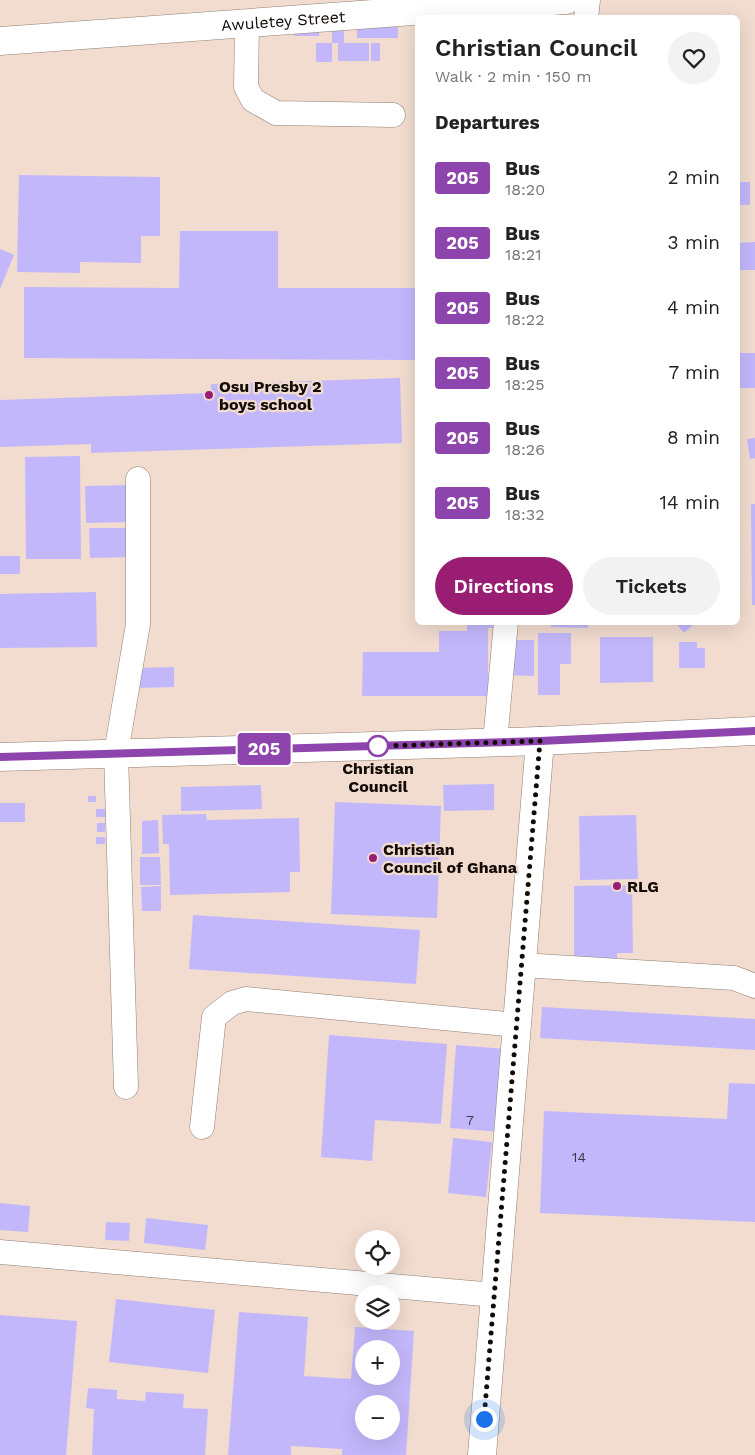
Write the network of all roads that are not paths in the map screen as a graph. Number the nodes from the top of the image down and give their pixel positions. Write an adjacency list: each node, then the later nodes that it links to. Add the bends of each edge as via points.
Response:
1 (566, 0): 4 (street, Awuletey Street)
2 (588, 0): 3 (lane)
3 (586, 15)
4 (247, 23): 5 (street, Awuletey Street); 6 (lane, via 246,87 253,100 276,113)
5 (0, 41)
6 (393, 115)
7 (138, 479): 12 (lane, via 138,624)
8 (506, 625): 11 (lane)
9 (755, 731): 10 (street)
10 (540, 741): 11 (street); 14 (street)
11 (495, 742): 12 (street)
12 (116, 754): 13 (street); 17 (lane)
13 (0, 757)
14 (522, 965): 15 (lane, via 734,978); 16 (street)
15 (755, 986)
16 (517, 1025): 18 (lane, via 246,999 232,1003 214,1018); 20 (street)
17 (126, 1087)
18 (202, 1128)
19 (0, 1252): 20 (lane)
20 (495, 1295): 21 (street)
21 (482, 1455)

